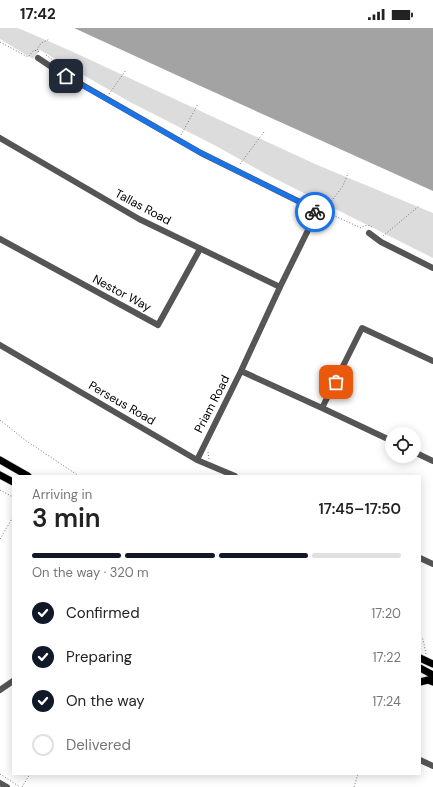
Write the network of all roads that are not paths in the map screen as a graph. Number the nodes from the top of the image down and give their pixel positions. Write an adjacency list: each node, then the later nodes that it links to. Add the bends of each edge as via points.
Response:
1 (38, 58): 7 (street, Priam Road, via 201,153 315,211 315,216)
2 (0, 138): 5 (street, Tallas Road, via 139,219)
3 (369, 233): 6 (street, via 381,242)
4 (0, 239): 5 (street, Nestor Way, via 158,325)
5 (200, 249): 7 (street, Tallas Road)
6 (433, 268)
7 (280, 287): 10 (street, Priam Road)
8 (0, 345): 15 (street, Perseus Road)
9 (433, 361): 11 (street, via 362,328)
10 (241, 371): 11 (street); 15 (street, Priam Road)
11 (322, 408): 12 (street)
12 (385, 438)
13 (421, 455): 16 (street)
14 (0, 460): 18 (main road)
15 (197, 460): 19 (street, Perseus Road)
16 (433, 461)
17 (0, 475): 20 (main road)
18 (26, 475)
19 (233, 475)
20 (12, 481)
21 (421, 558): 22 (street)
22 (433, 564)
23 (421, 669): 24 (main road)
24 (433, 675)
25 (12, 682): 28 (street)
26 (421, 682): 27 (main road)
27 (433, 682)
28 (0, 690)
29 (421, 760): 30 (street)
30 (433, 766)
31 (0, 783): 32 (street)
32 (7, 787)

